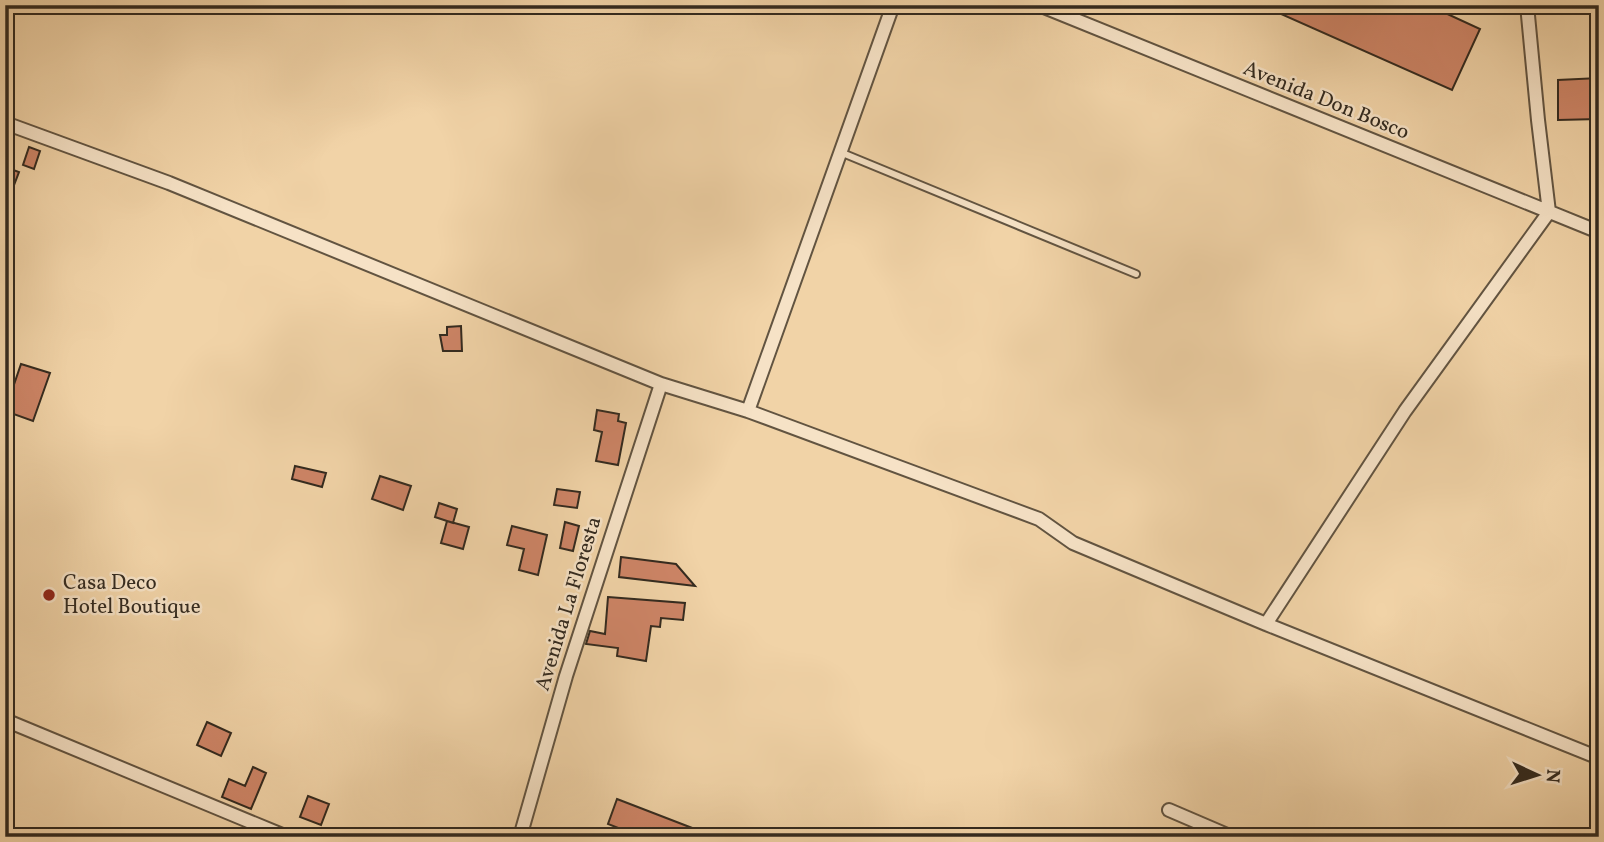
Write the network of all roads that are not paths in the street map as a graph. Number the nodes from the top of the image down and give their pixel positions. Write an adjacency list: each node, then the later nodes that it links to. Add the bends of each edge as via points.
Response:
1 (893, 5): 5 (street)
2 (1038, 5): 6 (street, Avenida Don Bosco)
3 (1527, 5): 6 (street)
4 (5, 122): 9 (street, via 169,183)
5 (840, 152): 8 (lane); 10 (street)
6 (1549, 212): 7 (street, Avenida Don Bosco); 11 (street, via 1405,411)
7 (1599, 232)
8 (1136, 274)
9 (661, 384): 10 (street); 16 (street, Avenida La Floresta, via 566,676)
10 (748, 411): 11 (street, via 1039,519 1073,543)
11 (1266, 624): 13 (street)
12 (5, 720): 15 (street)
13 (1599, 758)
14 (1169, 810): 17 (street)
15 (287, 837)
16 (520, 837)
17 (1232, 837)

